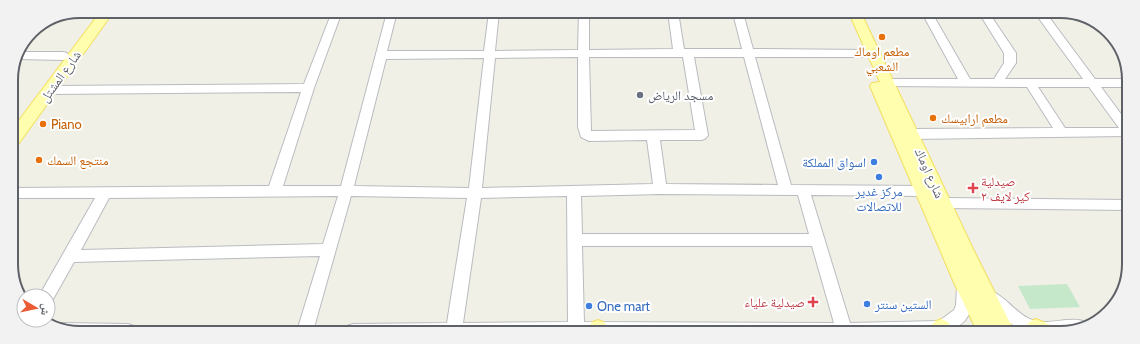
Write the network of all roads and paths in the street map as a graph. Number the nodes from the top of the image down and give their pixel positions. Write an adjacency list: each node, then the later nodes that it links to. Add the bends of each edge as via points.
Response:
1 (98, 18): 21 (main road, شارع المشتل)
2 (99, 18): 29 (main road, شارع المشتل)
3 (334, 18): 28 (street)
4 (391, 18): 19 (street)
5 (493, 18): 17 (street)
6 (584, 18): 14 (street)
7 (674, 18): 15 (street)
8 (740, 18): 16 (street)
9 (847, 18): 18 (main road, شارع اوماك)
10 (857, 18): 22 (main road, شارع اوماك)
11 (930, 18): 23 (street)
12 (987, 18): 24 (street, via 1010,53 1010,63)
13 (1044, 18): 27 (street)
14 (583, 53): 15 (street); 17 (street); 36 (street, via 585,134)
15 (683, 53): 16 (street); 36 (street, via 702,135)
16 (749, 53): 18 (street); 38 (street)
17 (490, 54): 19 (street); 46 (street)
18 (863, 54): 42 (main road, شارع اوماك)
19 (382, 55): 41 (street)
20 (23, 56): 21 (street)
21 (63, 56): 30 (main road, شارع المشتل)
22 (888, 83): 23 (street); 35 (main road, شارع اوماك)
23 (966, 83): 24 (street)
24 (997, 83): 25 (street)
25 (1030, 83): 27 (street); 33 (street)
26 (1122, 83): 27 (street)
27 (1094, 84): 31 (street)
28 (308, 88): 29 (street); 43 (street)
29 (50, 90): 34 (main road, شارع المشتل)
30 (18, 115)
31 (1122, 124)
32 (1122, 131): 33 (street)
33 (1062, 133): 35 (street)
34 (18, 134)
35 (912, 134): 47 (main road, شارع اوماك)
36 (653, 136): 37 (street)
37 (660, 189): 38 (street); 39 (street)
38 (786, 189): 40 (street)
39 (574, 190): 46 (street); 49 (street)
40 (802, 190): 42 (street); 50 (street)
41 (346, 191): 43 (street); 46 (street); 51 (street)
42 (924, 191): 53 (main road, شارع اوماك)
43 (274, 192): 45 (street)
44 (18, 193): 45 (street)
45 (106, 193): 52 (street)
46 (474, 193): 57 (street)
47 (944, 203): 48 (street); 55 (main road, شارع اوماك)
48 (1122, 205)
49 (575, 240): 50 (street); 58 (street)
50 (816, 240): 59 (street)
51 (328, 250): 52 (street); 56 (street)
52 (69, 256): 54 (street)
53 (964, 285): 60 (street, via 964,305 960,315); 61 (main road, شارع اوماك)
54 (51, 288)
55 (985, 293): 62 (main road, شارع اوماك); 63 (street, via 1003,310)
56 (307, 326)
57 (455, 326)
58 (576, 326)
59 (843, 326)
60 (945, 326)
61 (984, 326)
62 (1002, 326)
63 (1032, 326)

